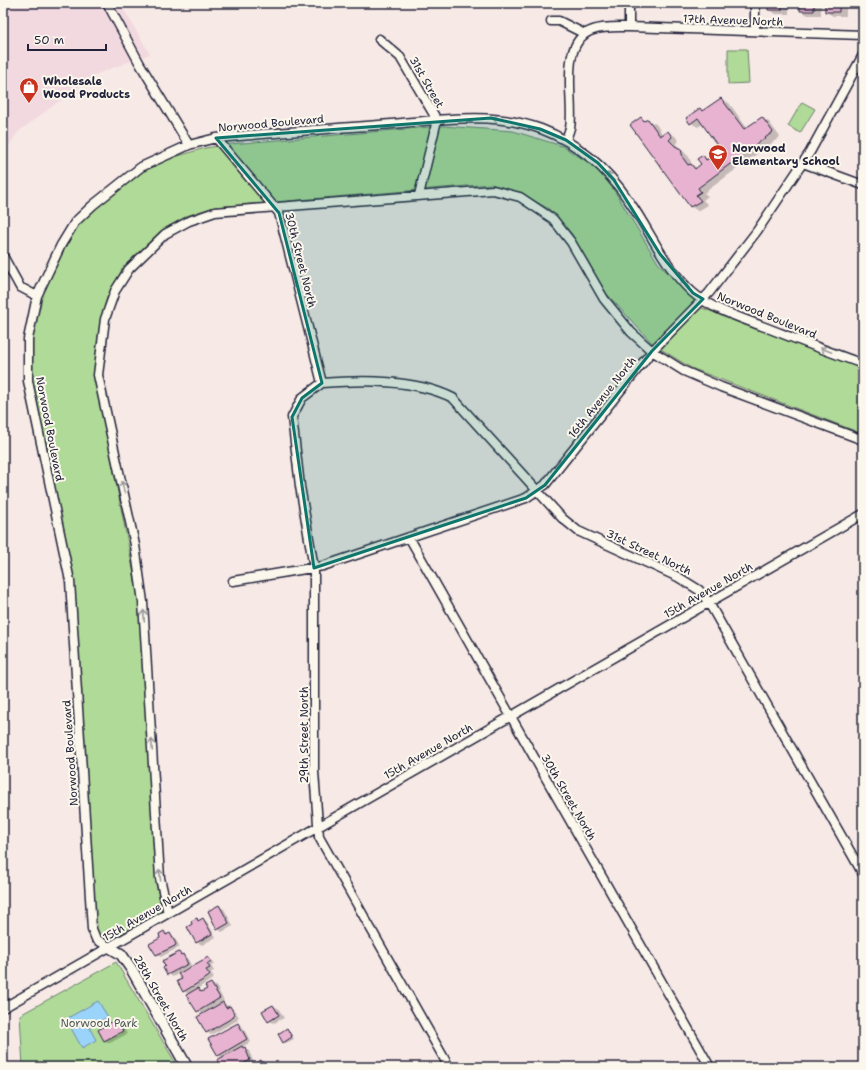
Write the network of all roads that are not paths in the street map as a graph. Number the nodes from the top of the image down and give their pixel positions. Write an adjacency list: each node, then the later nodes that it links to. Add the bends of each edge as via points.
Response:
1 (107, 3): 14 (street)
2 (629, 3): 5 (street)
3 (755, 3): 6 (street)
4 (551, 21): 7 (street, via 559,21)
5 (629, 28): 6 (street, 17th Avenue North); 7 (street, 17th Avenue North, via 602,27)
6 (755, 31): 8 (street, 17th Avenue North)
7 (585, 34): 13 (street, via 573,50 570,128)
8 (863, 35)
9 (379, 39): 11 (street, 31st Street, via 400,57)
10 (863, 55): 15 (street, 16th Avenue North)
11 (437, 120): 12 (street, Norwood Boulevard); 13 (street, Norwood Boulevard, one-way to 11, via 511,121 491,118); 17 (street)
12 (216, 138): 14 (street, Norwood Boulevard); 18 (street, 30th Street North)
13 (566, 140): 21 (street, Norwood Boulevard, one-way to 13, via 693,293 660,254 630,201 614,180 598,163)
14 (189, 145): 20 (street, Norwood Boulevard, via 140,167 93,205 80,218 61,245)
15 (803, 163): 16 (street); 21 (street, 16th Avenue North, via 757,231)
16 (863, 186)
17 (419, 195): 18 (street); 22 (street, via 493,190 520,197 553,218 571,242 604,299 631,332)
18 (274, 206): 24 (street, 30th Street North, via 279,213); 35 (street, one-way to 18, via 160,878 143,602 135,545 98,375 105,319 115,290 129,269 165,234 189,221 215,212)
19 (3, 256): 20 (street, via 20,287)
20 (37, 296): 36 (street, Norwood Boulevard, via 28,339 28,381 70,581 92,929 96,939)
21 (703, 299): 22 (street, 16th Avenue North); 23 (street, Norwood Boulevard, one-way to 21, via 716,308)
22 (652, 351): 25 (street, via 684,371 721,387); 26 (street, 16th Avenue North, via 545,484)
23 (863, 364)
24 (322, 383): 26 (street, 31st Street North, via 353,381 438,390 452,398); 29 (street, 29th Street North, via 302,398 292,417 300,486)
25 (863, 440)
26 (537, 490): 28 (street, 16th Avenue North, via 526,498); 31 (street, 31st Street North, via 562,518 578,530 678,577 699,590)
27 (863, 514): 31 (street, 15th Avenue North)
28 (410, 537): 29 (street, 16th Avenue North); 32 (street, 30th Street North)
29 (314, 568): 30 (street, 16th Avenue North); 33 (street, 29th Street North, via 314,772)
30 (233, 581)
31 (709, 602): 32 (street, 15th Avenue North); 34 (street, 31st Street North)
32 (511, 716): 33 (street, 15th Avenue North); 40 (street, 30th Street North)
33 (318, 827): 35 (street, 15th Avenue North); 39 (street, 29th Street North, via 320,839)
34 (863, 874)
35 (168, 913): 36 (street, 15th Avenue North)
36 (109, 947): 37 (street, 15th Avenue North); 38 (street, 28th Street North, via 121,954 132,970)
37 (3, 1008)
38 (187, 1067)
39 (449, 1067)
40 (710, 1067)

